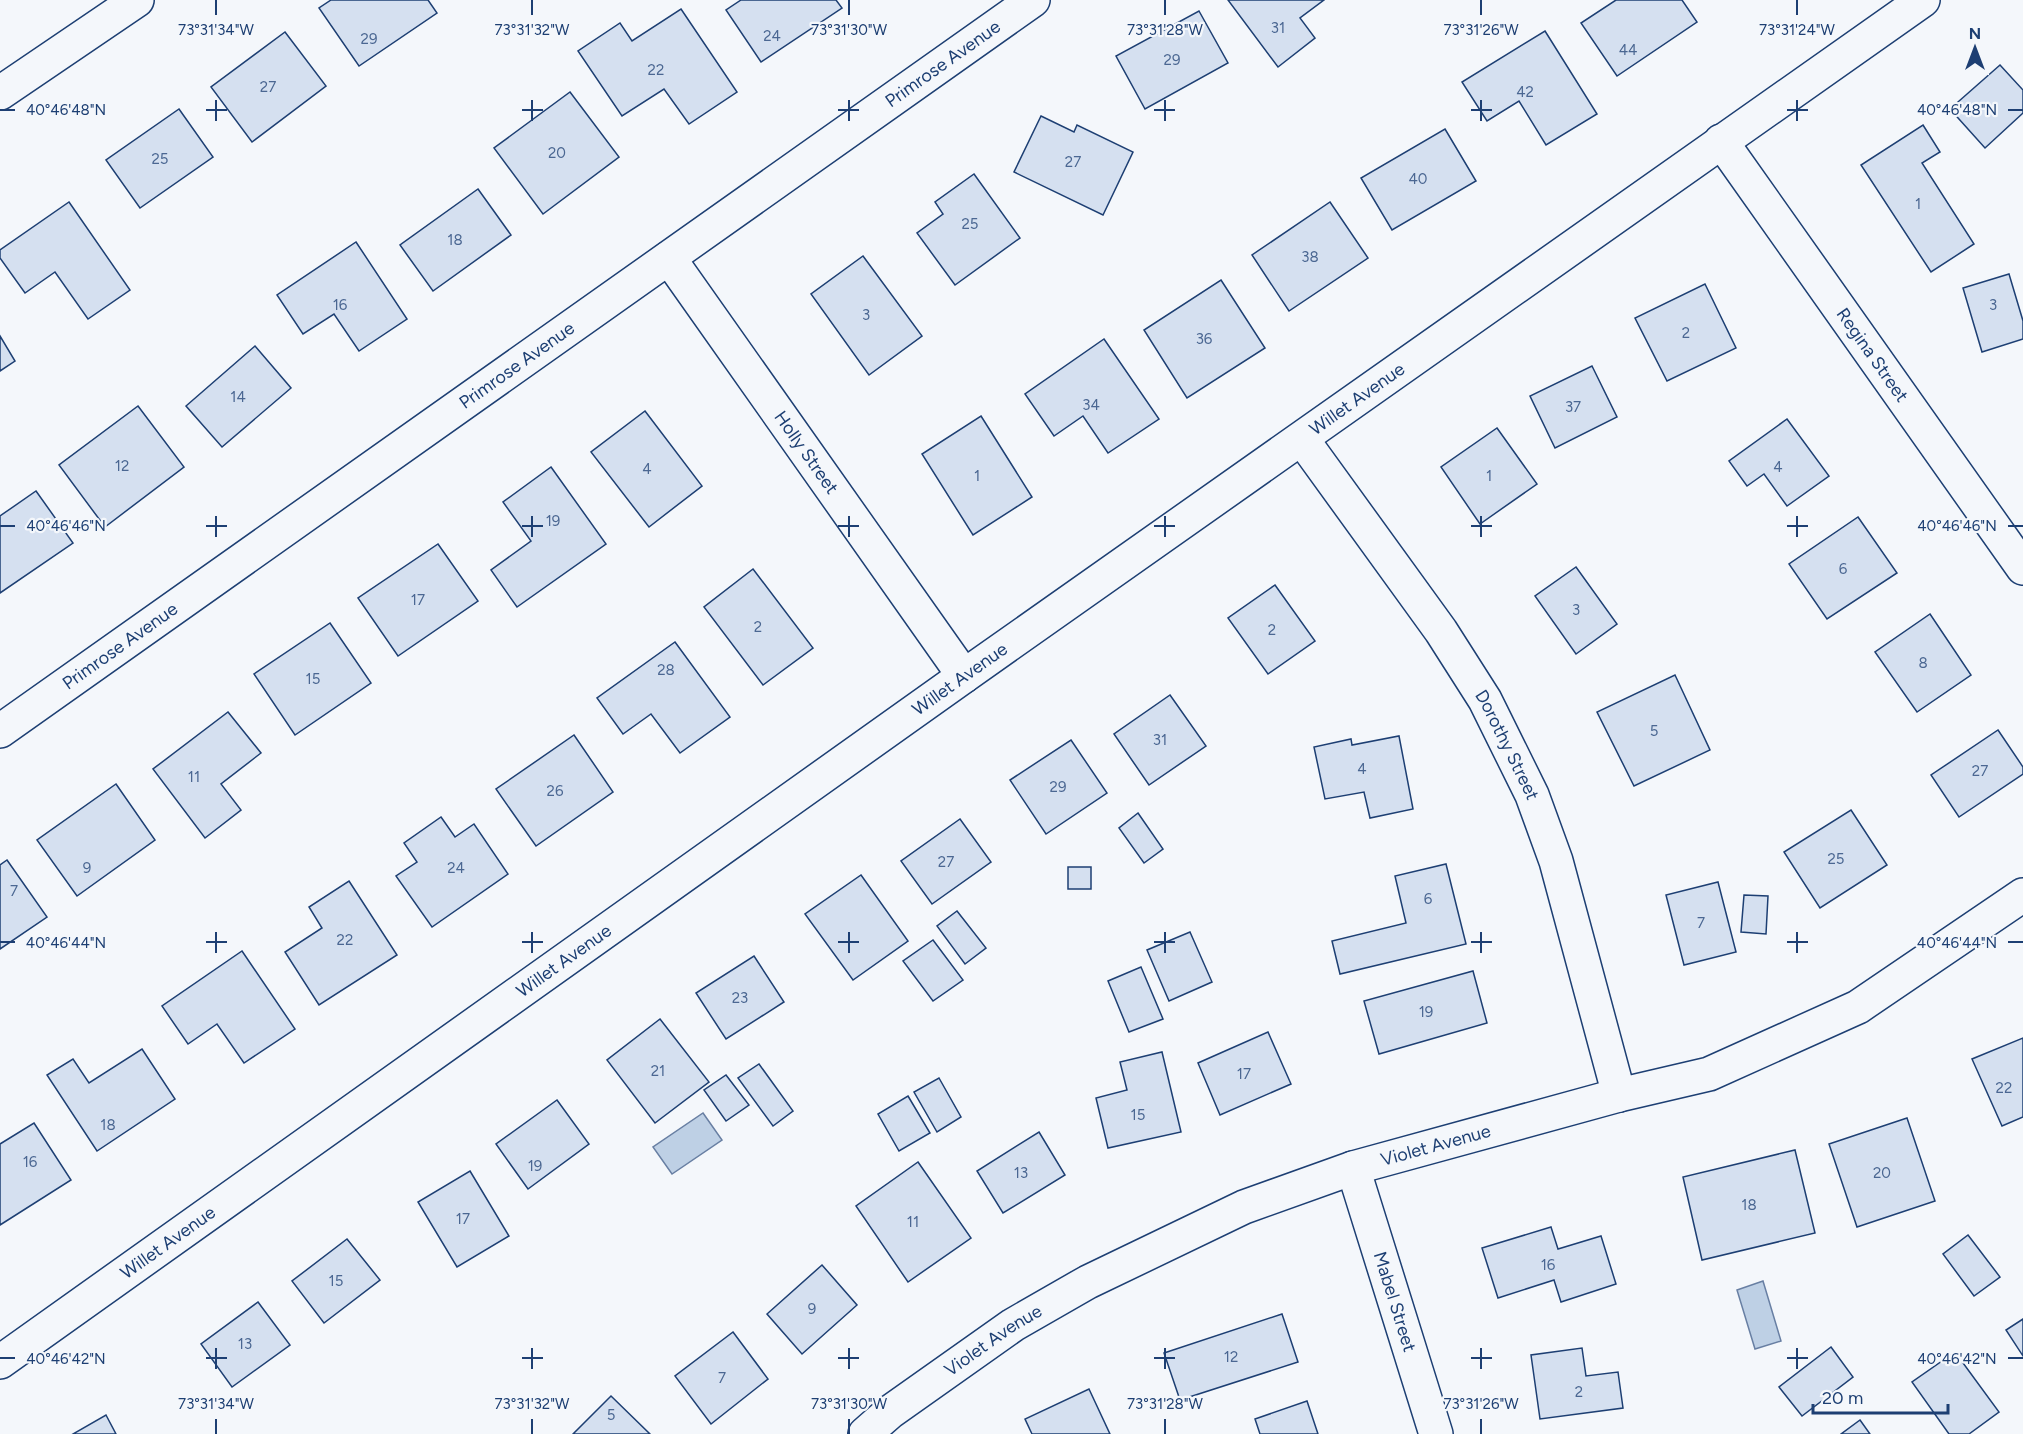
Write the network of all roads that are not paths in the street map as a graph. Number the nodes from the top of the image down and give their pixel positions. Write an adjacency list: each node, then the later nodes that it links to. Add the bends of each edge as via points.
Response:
1 (137, 0): 4 (street)
2 (1033, 0): 6 (street, Primrose Avenue)
3 (1923, 0): 5 (street, Willet Avenue)
4 (0, 93)
5 (1721, 141): 7 (street, Willet Avenue); 8 (street, Regina Street)
6 (669, 258): 9 (street, Holly Street); 10 (street, Primrose Avenue)
7 (1302, 439): 9 (street, Willet Avenue); 12 (street, Dorothy Street, via 1441,631 1485,700 1532,795 1556,861)
8 (2023, 568)
9 (964, 676): 14 (street, Willet Avenue)
10 (0, 731)
11 (2023, 895): 12 (street, Violet Avenue, via 1858,1006 1709,1074)
12 (1619, 1095): 13 (street, Violet Avenue)
13 (1353, 1168): 15 (street, Violet Avenue, via 1244,1207 1088,1282 1013,1325); 16 (street, Mabel Street)
14 (0, 1362)
15 (865, 1434)
16 (1437, 1434)

